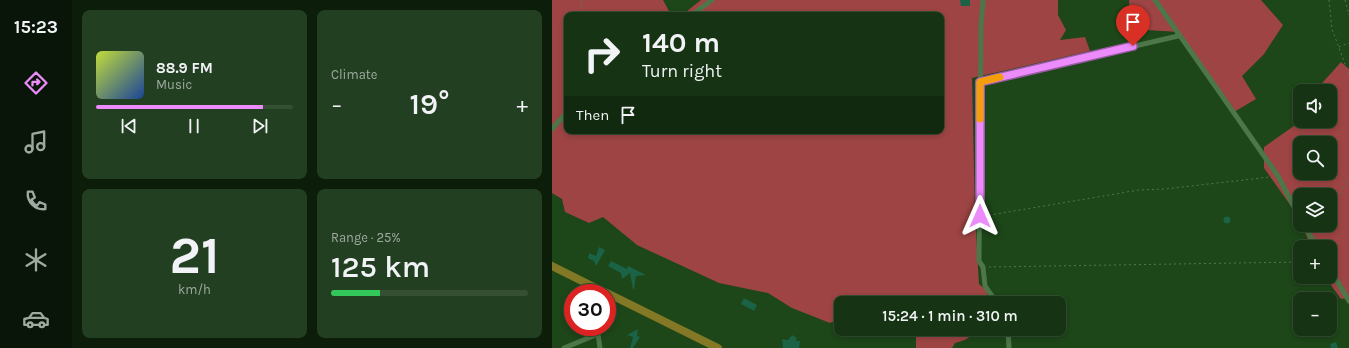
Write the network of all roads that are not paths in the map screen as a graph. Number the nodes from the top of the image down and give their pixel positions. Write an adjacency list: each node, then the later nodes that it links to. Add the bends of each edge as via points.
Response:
1 (712, 0): 4 (street)
2 (983, 0): 6 (street)
3 (1154, 0): 5 (street)
4 (696, 12)
5 (1178, 36): 6 (street); 9 (street, via 1278,176)
6 (980, 82): 13 (street, via 979,261 983,267 984,286)
7 (564, 115): 8 (street)
8 (552, 129)
9 (1293, 205)
10 (552, 266): 12 (main road)
11 (1337, 281): 15 (street)
12 (588, 284)
13 (992, 296)
14 (616, 298): 21 (main road)
15 (1349, 301)
16 (593, 336): 19 (street)
17 (598, 336): 20 (street)
18 (1008, 336): 22 (street)
19 (564, 348)
20 (600, 348)
21 (718, 348)
22 (1009, 348)

